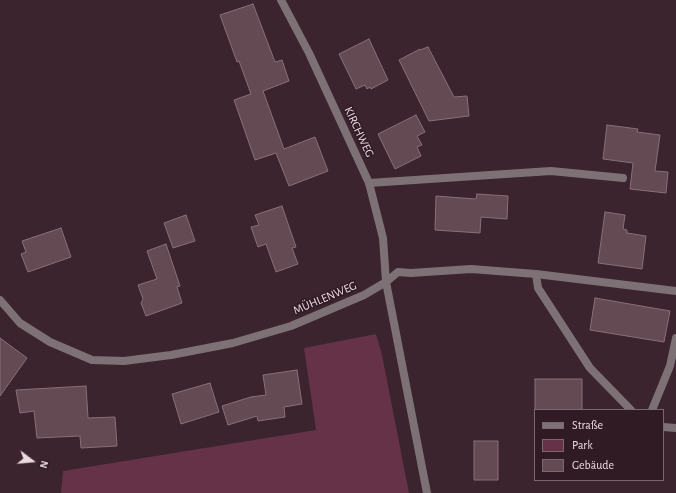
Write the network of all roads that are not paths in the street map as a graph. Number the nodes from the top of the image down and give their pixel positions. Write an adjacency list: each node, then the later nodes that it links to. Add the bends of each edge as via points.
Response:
1 (282, 0): 3 (street, KIRCHWEG)
2 (623, 178): 3 (street, via 551,171)
3 (369, 183): 5 (street, KIRCHWEG, via 383,238)
4 (536, 274): 5 (street, MÜHLENWEG, via 471,269 398,272); 6 (street, MÜHLENWEG); 9 (street, via 538,288 590,368)
5 (386, 282): 7 (street, MÜHLENWEG, via 364,295 291,326 233,343 124,361 92,360 50,342 20,322); 13 (street, KIRCHWEG)
6 (676, 291)
7 (0, 300)
8 (676, 338): 10 (street, via 670,366)
9 (630, 409)
10 (652, 409)
11 (664, 427): 12 (street)
12 (676, 428)
13 (426, 493)

